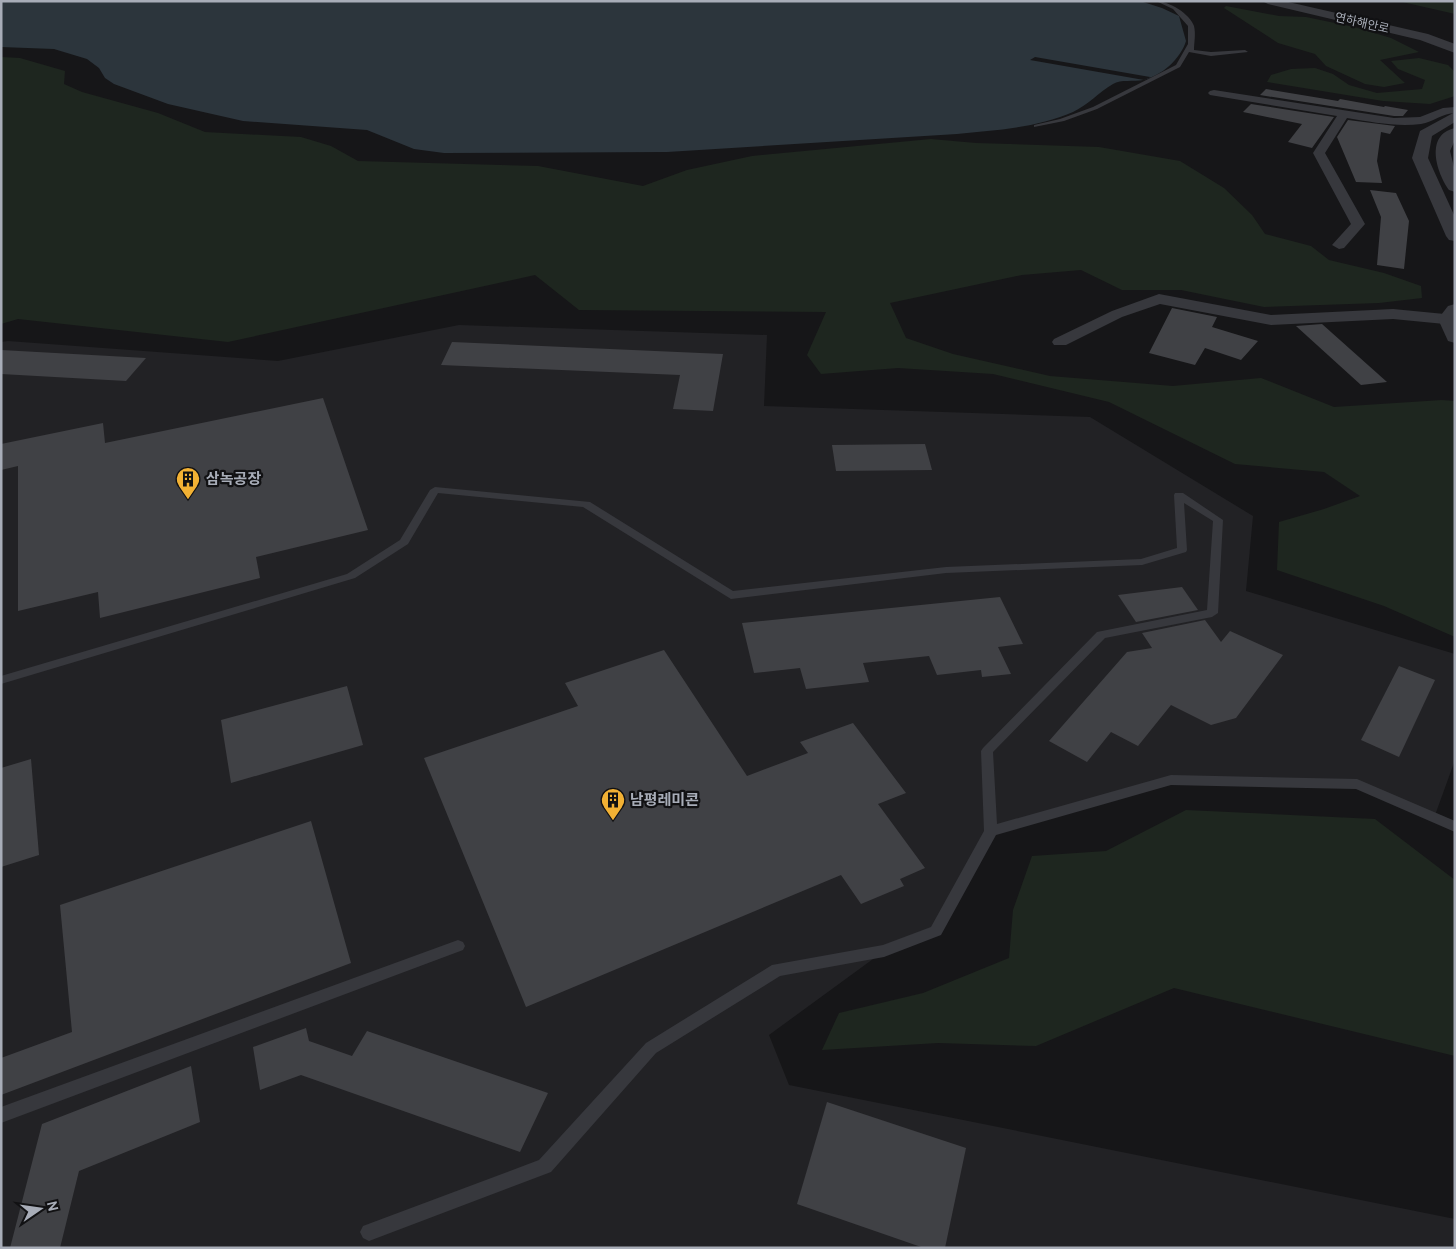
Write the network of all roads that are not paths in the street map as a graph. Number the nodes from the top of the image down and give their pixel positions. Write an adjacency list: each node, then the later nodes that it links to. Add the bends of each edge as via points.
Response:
1 (1158, 1): 4 (lane, via 1175,8 1191,26)
2 (1268, 1): 6 (street, 연하해안로, via 1424,37)
3 (1287, 1): 5 (street, 연하해안로)
4 (1192, 42): 7 (lane, via 1191,51 1211,54); 12 (lane, via 1178,66 1095,108)
5 (1455, 43)
6 (1455, 50)
7 (1245, 52)
8 (1214, 93): 10 (street, via 1284,108)
9 (1455, 110): 10 (street, via 1422,120 1394,122)
10 (1344, 114): 16 (street, via 1318,153 1358,224)
11 (1455, 116): 15 (street, via 1425,134 1420,158)
12 (1036, 126)
13 (1455, 132): 14 (street, via 1446,138 1442,150)
14 (1455, 187)
15 (1455, 236)
16 (1339, 245)
17 (1453, 322): 18 (street, via 1393,314 1271,320 1158,299)
18 (1060, 342)
19 (1, 680): 21 (lane, via 351,576 404,542 435,490 586,504 730,595 946,570 1142,562 1182,550 1179,496 1218,520 1212,613 1101,636 987,752)
20 (1455, 827): 21 (lane, via 1357,784 1172,780)
21 (991, 831): 24 (lane, via 936,931 884,951 777,970 651,1048 545,1166)
22 (458, 946): 23 (lane)
23 (1, 1115)
24 (369, 1232)

